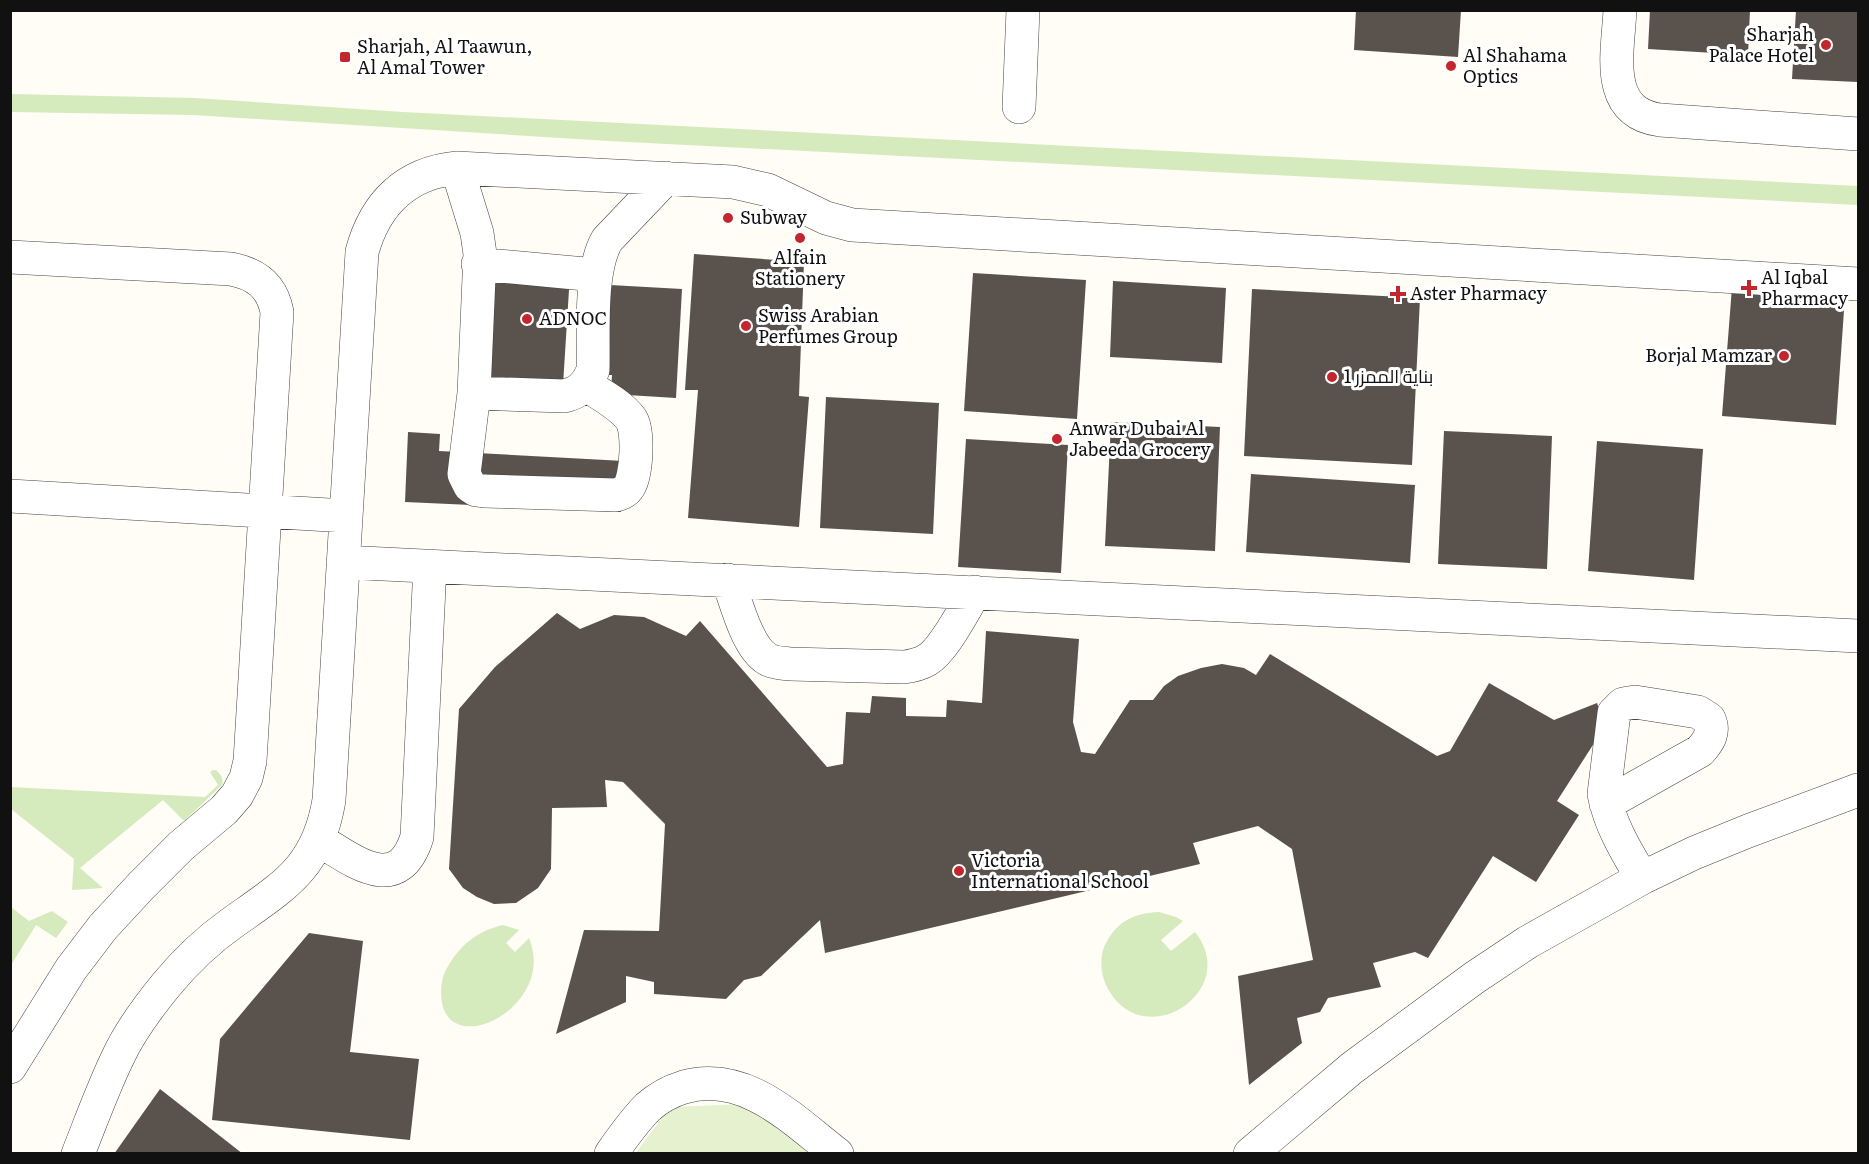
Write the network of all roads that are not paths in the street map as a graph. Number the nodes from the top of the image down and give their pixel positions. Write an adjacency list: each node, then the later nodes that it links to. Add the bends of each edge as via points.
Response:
1 (1023, 10): 3 (street)
2 (1620, 10): 4 (street, via 1618,85 1626,103 1641,116)
3 (1019, 107)
4 (1858, 134)
5 (457, 168): 6 (street); 8 (street, via 477,233); 15 (street, via 421,177 404,187 388,200 367,233 362,252)
6 (666, 178): 9 (street, via 607,240); 10 (street, via 751,185 825,218 852,225)
7 (10, 257): 14 (street, via 231,269 257,277 274,299 277,312)
8 (478, 264): 9 (street); 12 (street)
9 (596, 275): 11 (street, via 593,370)
10 (1858, 284)
11 (585, 385): 12 (street, via 564,396); 12 (street, via 627,414 636,429 631,482 628,489 616,495 484,491 470,486 464,474)
12 (474, 393)
13 (10, 496): 14 (street)
14 (265, 511): 15 (street); 29 (street, via 246,778 224,810 181,846 103,927 71,969)
15 (346, 516): 16 (street)
16 (343, 562): 17 (street); 27 (street, via 329,800)
17 (430, 566): 18 (street); 27 (street, via 417,837 413,850 395,867 369,869)
18 (728, 580): 19 (street); 19 (street, via 757,651 767,659 790,664 916,665 936,652)
19 (975, 592): 20 (street)
20 (1809, 633): 21 (street); 22 (street)
21 (1858, 636)
22 (1858, 657)
23 (1858, 773): 26 (street)
24 (1858, 790): 26 (street)
25 (1606, 804): 28 (street, via 1619,839)
26 (1803, 811): 28 (street)
27 (319, 840): 30 (street, via 287,884 196,952 154,1000 118,1054)
28 (1642, 878): 33 (street, via 1474,978 1352,1068)
29 (10, 1067)
30 (78, 1154)
31 (611, 1154): 32 (street, via 650,1105 673,1090 700,1083 728,1084 754,1093)
32 (837, 1154)
33 (1250, 1154)

